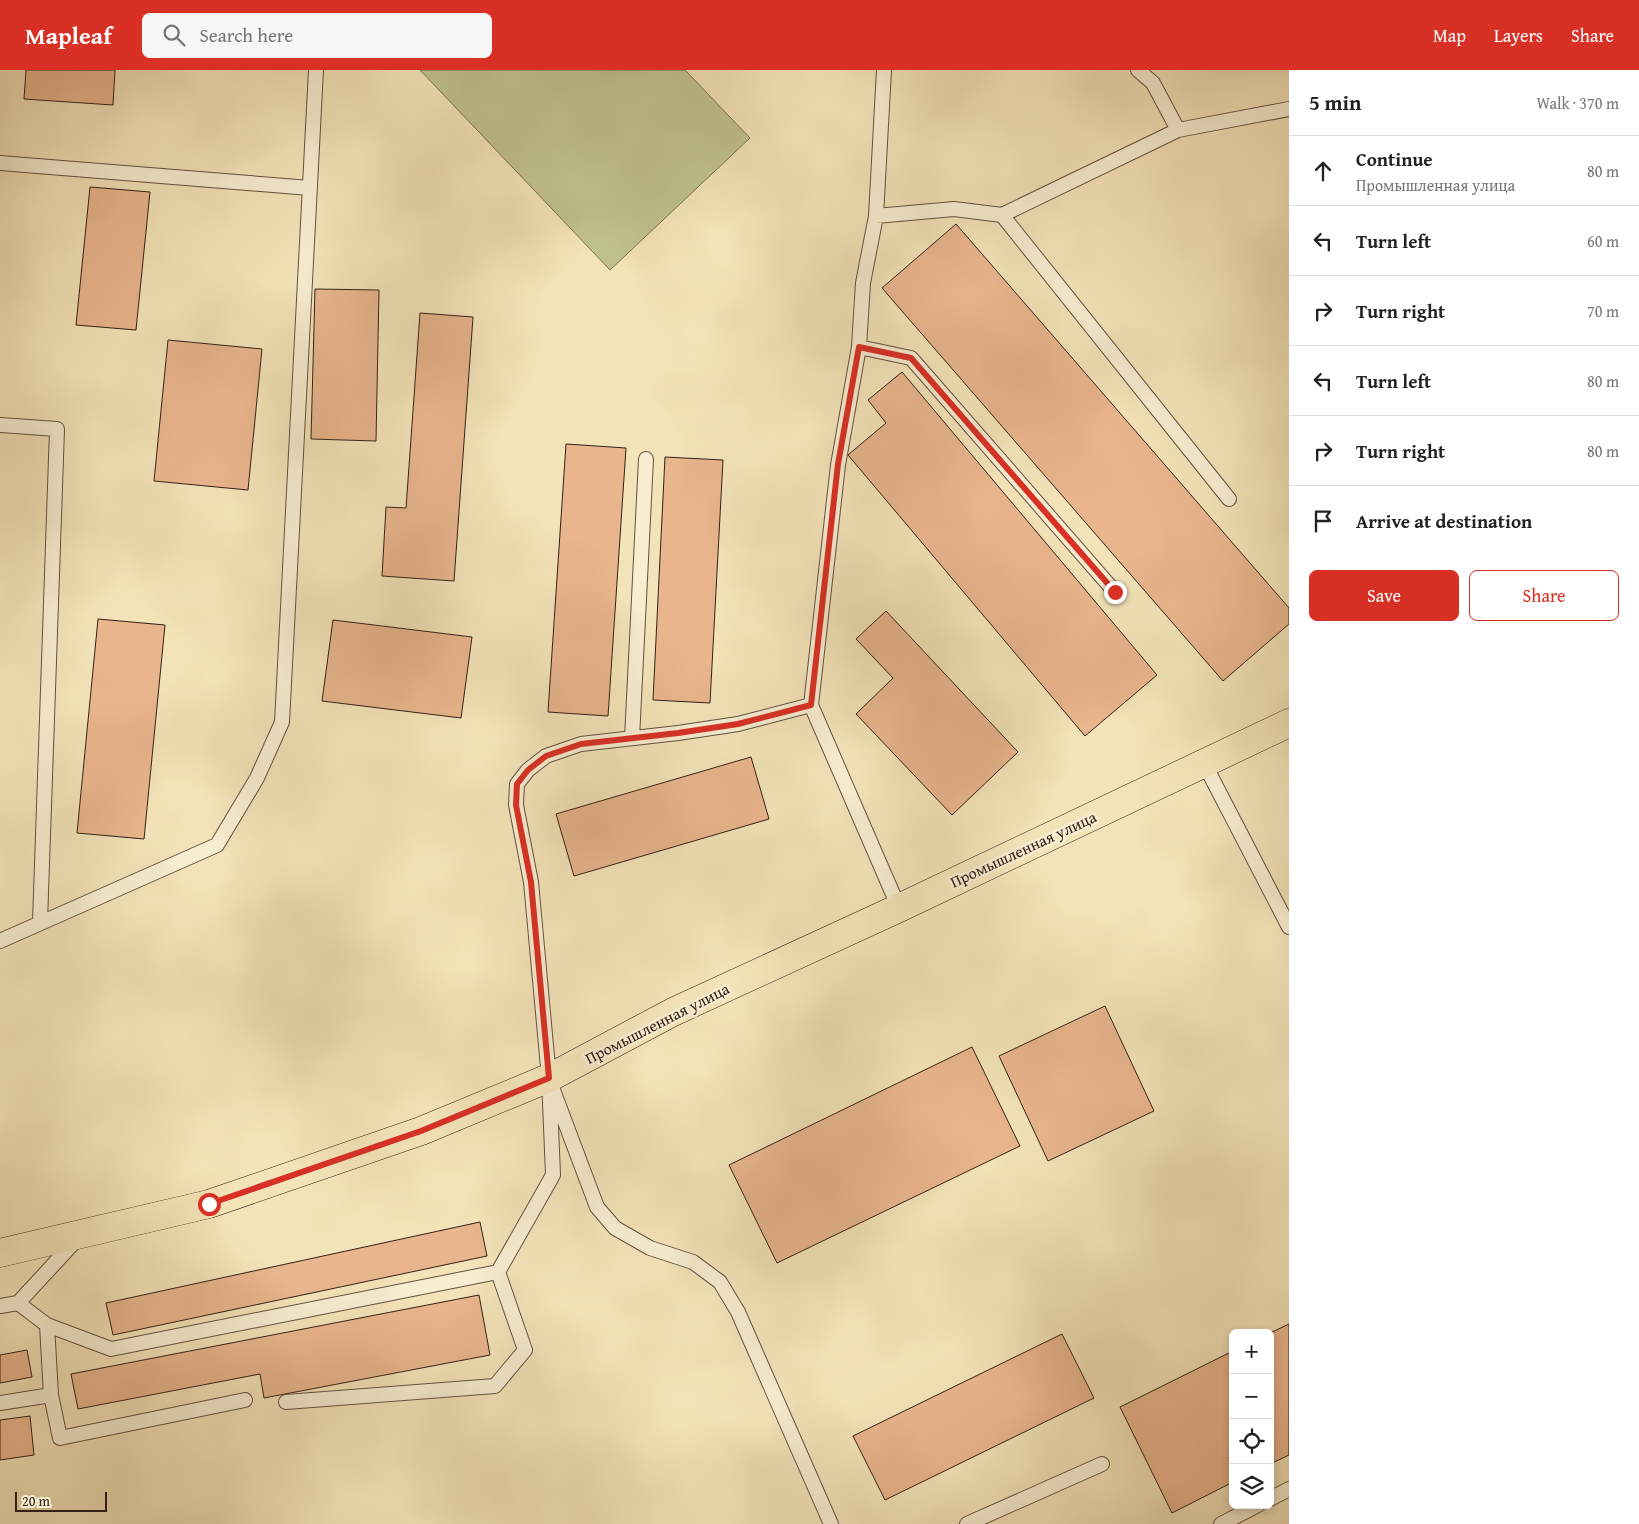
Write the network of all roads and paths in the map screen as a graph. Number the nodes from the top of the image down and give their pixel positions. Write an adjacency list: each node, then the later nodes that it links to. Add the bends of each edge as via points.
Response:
1 (316, 70): 7 (lane)
2 (884, 70): 8 (lane)
3 (1138, 70): 5 (lane, via 1153,83)
4 (1289, 109): 5 (lane)
5 (1178, 130): 9 (lane)
6 (0, 163): 7 (lane)
7 (310, 188): 20 (lane, via 282,722 257,778 217,845)
8 (876, 216): 9 (lane, via 954,209); 10 (lane, via 863,283)
9 (1002, 216): 13 (lane)
10 (859, 347): 14 (lane, via 911,358); 15 (lane, via 838,464)
11 (0, 425): 20 (lane, via 57,429)
12 (646, 458): 17 (lane)
13 (1229, 498)
14 (1115, 592)
15 (811, 705): 17 (lane, via 738,724); 19 (lane)
16 (1289, 723): 18 (main road, Промышленная улица)
17 (632, 738): 23 (lane, via 581,744 546,756 517,784 516,805 531,882)
18 (1204, 763): 19 (main road, Промышленная улица); 21 (lane)
19 (899, 908): 23 (main road, Промышленная улица, via 673,1012)
20 (40, 922): 22 (lane)
21 (1289, 927)
22 (0, 941)
23 (549, 1078): 24 (main road, Промышленная улица, via 421,1131 209,1204); 26 (lane, via 553,1175); 38 (lane, via 596,1206 615,1228 650,1248 693,1262 720,1282 738,1312)
24 (83, 1234): 25 (main road, Промышленная улица); 27 (lane)
25 (0, 1253)
26 (498, 1272): 29 (lane, via 111,1349); 32 (lane, via 525,1350 495,1386)
27 (18, 1303): 28 (lane); 29 (lane)
28 (0, 1306)
29 (47, 1325): 30 (lane)
30 (51, 1395): 31 (lane, via 60,1438); 33 (lane)
31 (245, 1400)
32 (286, 1402)
33 (0, 1403)
34 (1102, 1464): 39 (lane)
35 (1289, 1490): 36 (lane)
36 (1274, 1497)
37 (1250, 1509): 40 (lane)
38 (832, 1524)
39 (967, 1524)
40 (1222, 1524)

